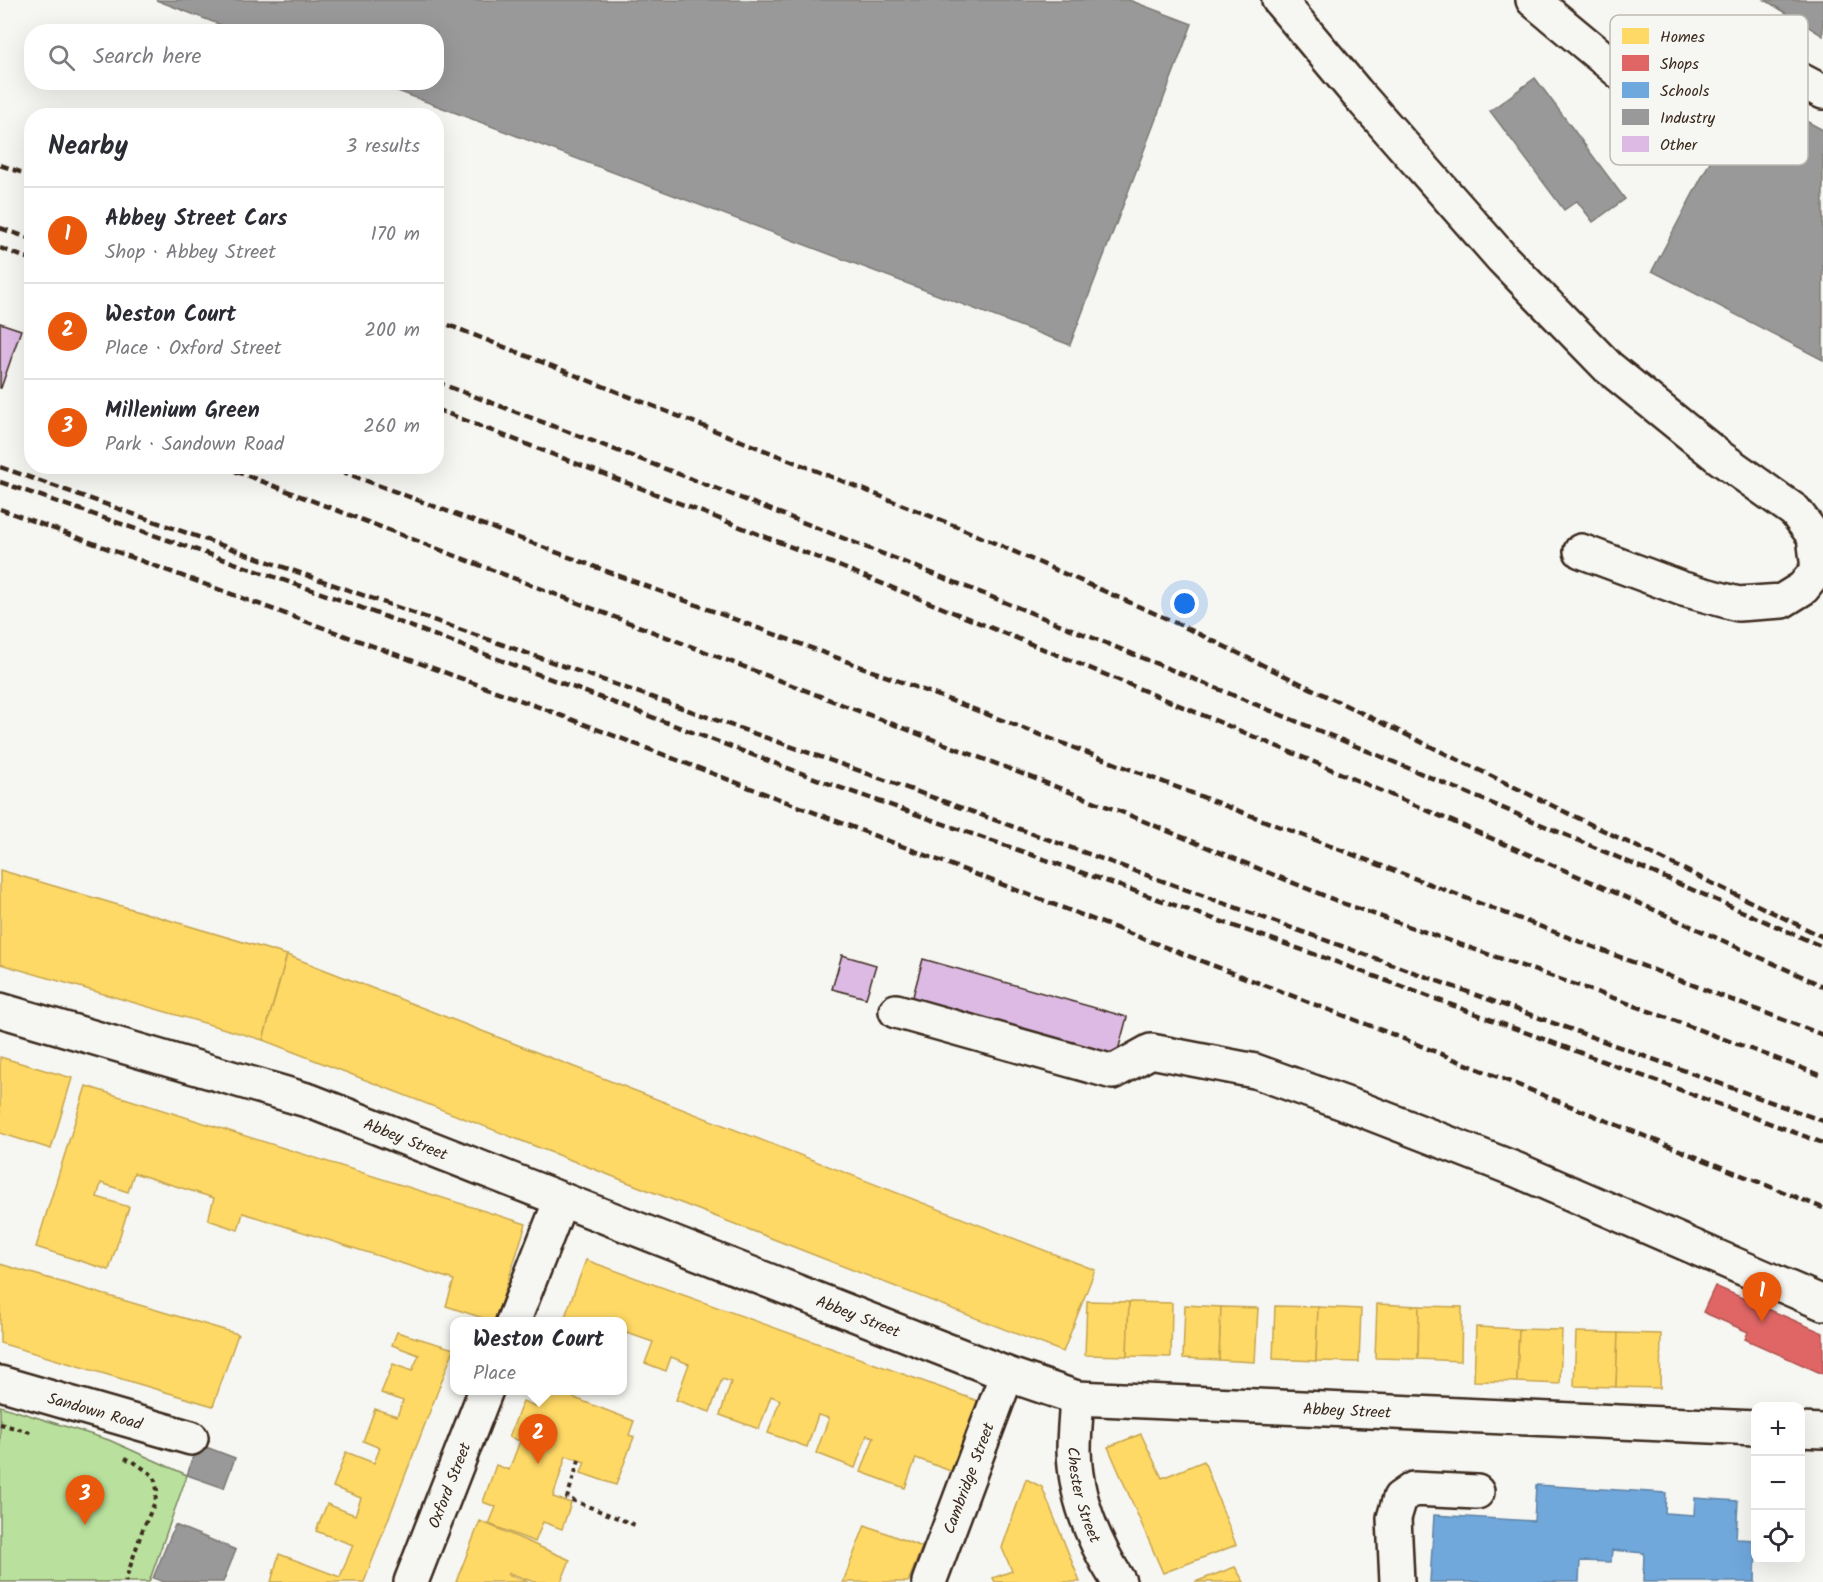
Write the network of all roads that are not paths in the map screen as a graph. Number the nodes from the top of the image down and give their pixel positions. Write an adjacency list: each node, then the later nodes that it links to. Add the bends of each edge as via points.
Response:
1 (1279, 0): 6 (street, via 1502,258 1608,367 1719,457 1795,511 1814,536 1818,569 1803,588 1782,601 1738,604 1683,589)
2 (1533, 0): 3 (street)
3 (1610, 64)
4 (1808, 84): 5 (street)
5 (1823, 92)
6 (1581, 551)
7 (0, 1010): 9 (street, Abbey Street, via 310,1101)
8 (896, 1011): 10 (street, via 1113,1072 1151,1051 1255,1071 1517,1170)
9 (561, 1200): 11 (street); 12 (street, Abbey Street)
10 (1823, 1303)
11 (515, 1317)
12 (1007, 1374): 15 (street, Abbey Street); 22 (street, Cambridge Street)
13 (0, 1383): 19 (street, Sandown Road)
14 (484, 1395): 21 (street, Oxford Street)
15 (1077, 1398): 16 (street, Abbey Street); 23 (street, Chester Street, via 1074,1452 1082,1502 1102,1556)
16 (1751, 1428)
17 (1805, 1430): 18 (street)
18 (1823, 1431)
19 (190, 1438)
20 (1477, 1491): 24 (street, via 1413,1489 1400,1498 1394,1518)
21 (411, 1582)
22 (929, 1582)
23 (1119, 1582)
24 (1397, 1582)

